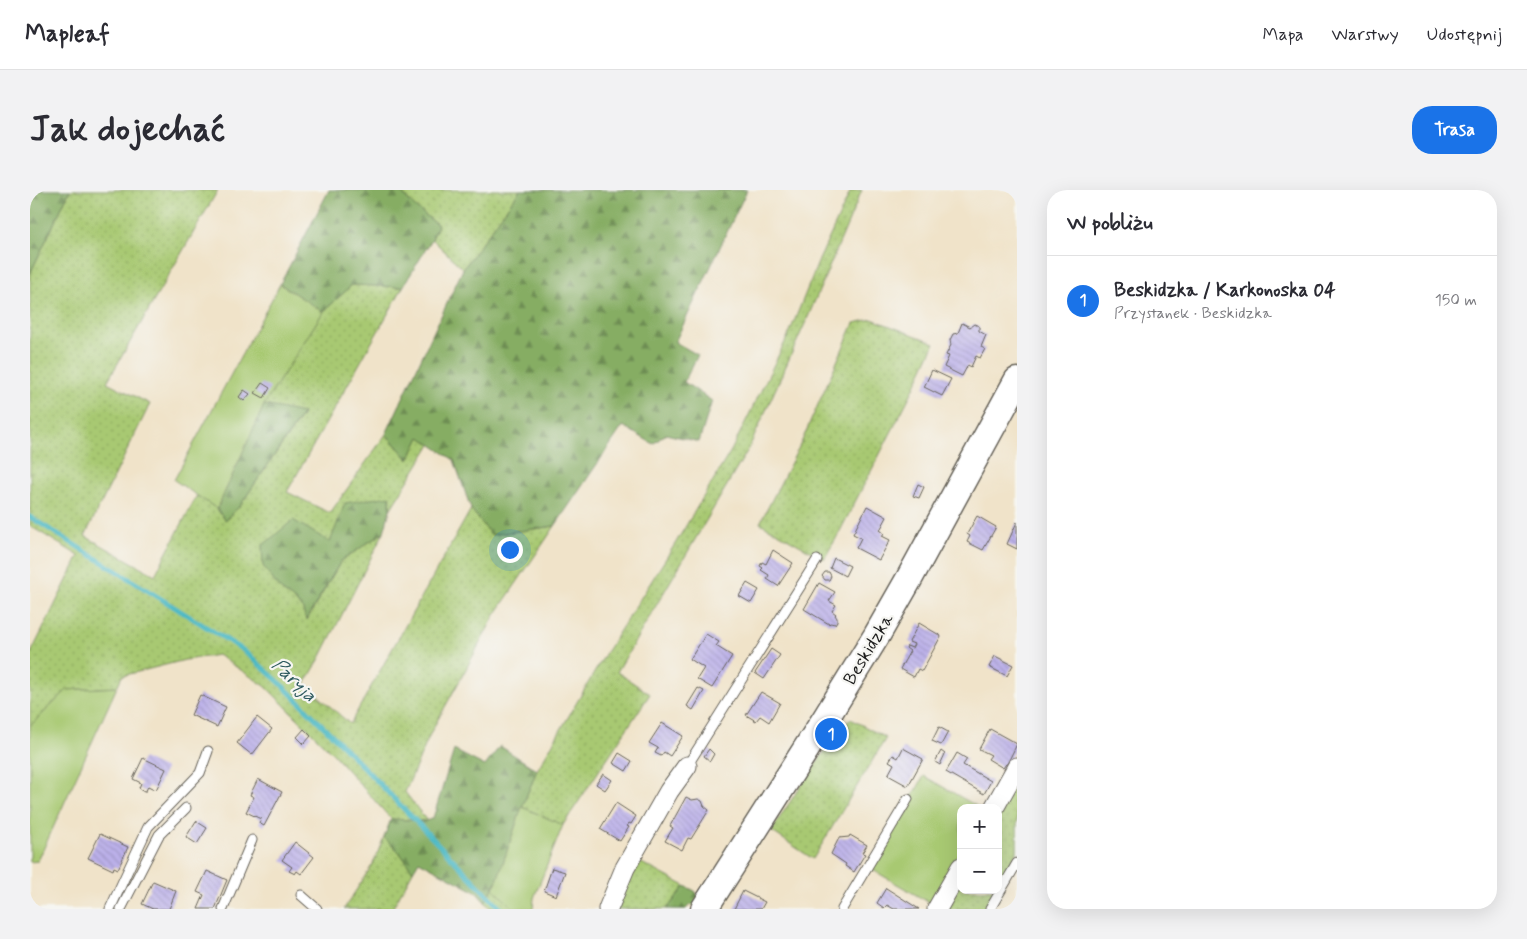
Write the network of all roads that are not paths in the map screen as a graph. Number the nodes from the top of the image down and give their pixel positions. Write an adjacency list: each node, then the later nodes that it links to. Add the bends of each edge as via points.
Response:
1 (1017, 381): 18 (street, Beskidzka, via 877,635)
2 (817, 560): 4 (lane)
3 (208, 751): 13 (lane, via 200,773 148,827)
4 (687, 766): 17 (street, via 625,868)
5 (1017, 767): 7 (street)
6 (908, 799): 19 (lane)
7 (996, 804)
8 (186, 808): 14 (lane, via 159,835)
9 (252, 840): 15 (lane)
10 (1017, 863): 21 (lane)
11 (957, 874): 20 (street)
12 (301, 895): 16 (lane)
13 (110, 909)
14 (121, 909)
15 (223, 909)
16 (317, 909)
17 (608, 909)
18 (704, 909)
19 (842, 909)
20 (937, 909)
21 (990, 909)

